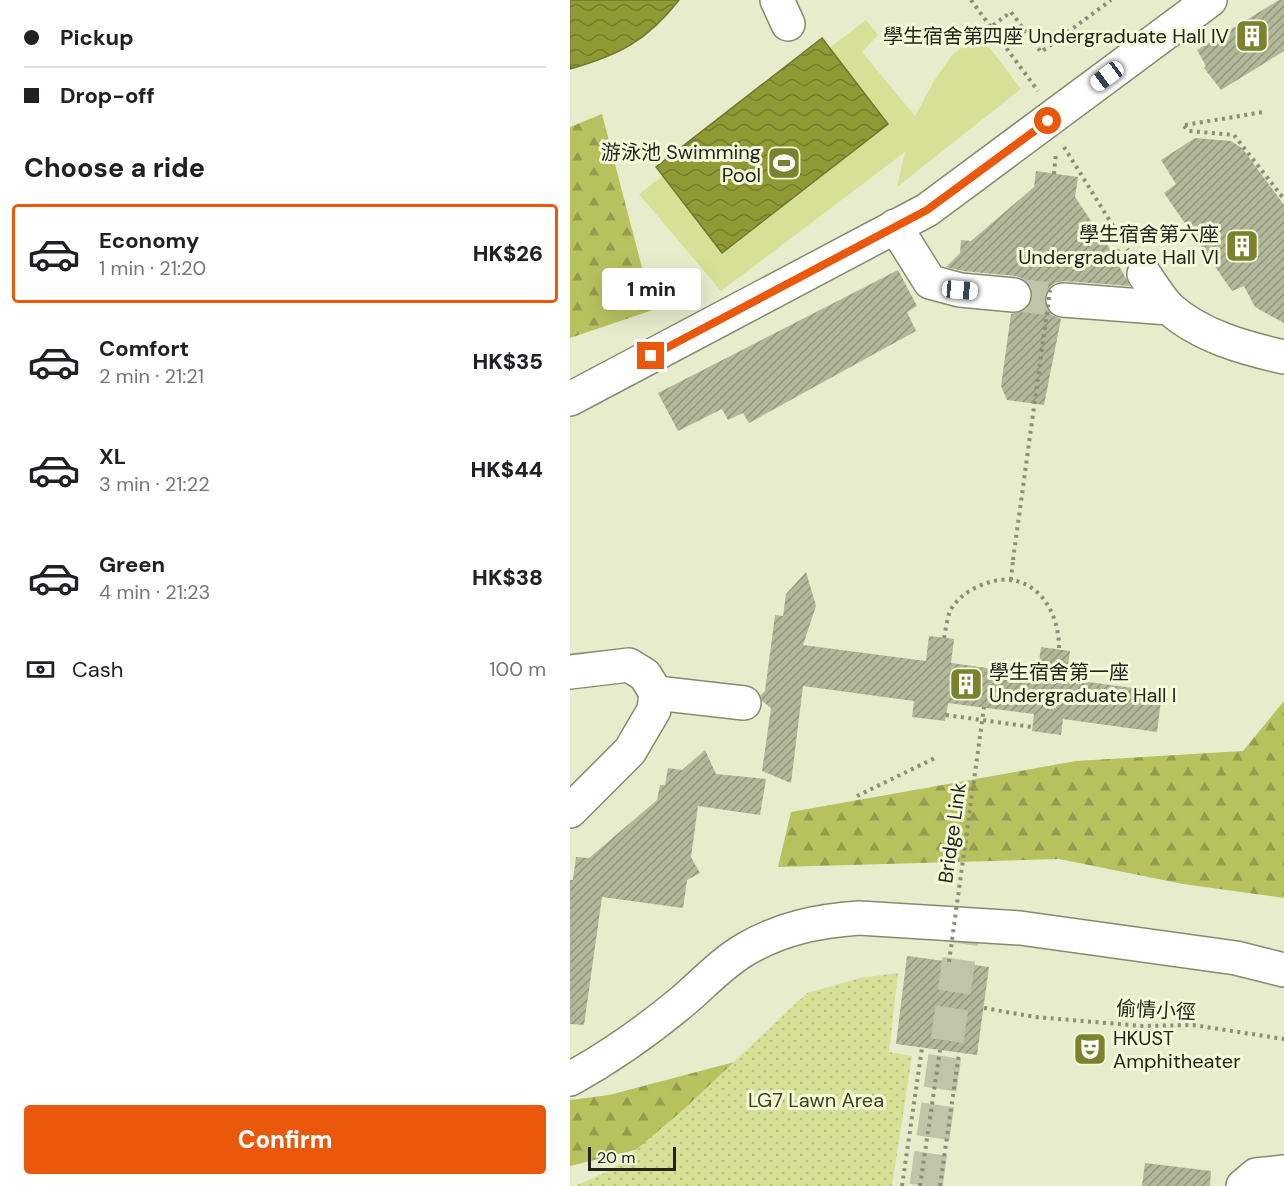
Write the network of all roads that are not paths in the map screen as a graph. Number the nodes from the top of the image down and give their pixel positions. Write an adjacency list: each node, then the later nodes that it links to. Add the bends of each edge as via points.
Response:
1 (1210, 0): 2 (lane, via 927,210)
2 (895, 226): 4 (lane, via 930,282 960,290); 8 (lane)
3 (1144, 274): 6 (lane)
4 (1014, 295)
5 (1056, 295): 6 (lane)
6 (1169, 308): 7 (lane, via 1239,347)
7 (1284, 357)
8 (570, 399)
9 (570, 672): 10 (lane, via 628,665 645,675)
10 (656, 693): 11 (lane); 12 (lane, via 654,710 630,751)
11 (744, 703)
12 (570, 811)
13 (1284, 970): 14 (lane, via 1236,958 1020,928 859,918 833,920 787,929 743,950 667,1014 605,1060)
14 (570, 1079)
15 (1284, 1172): 16 (lane, via 1256,1175)
16 (1243, 1186)

